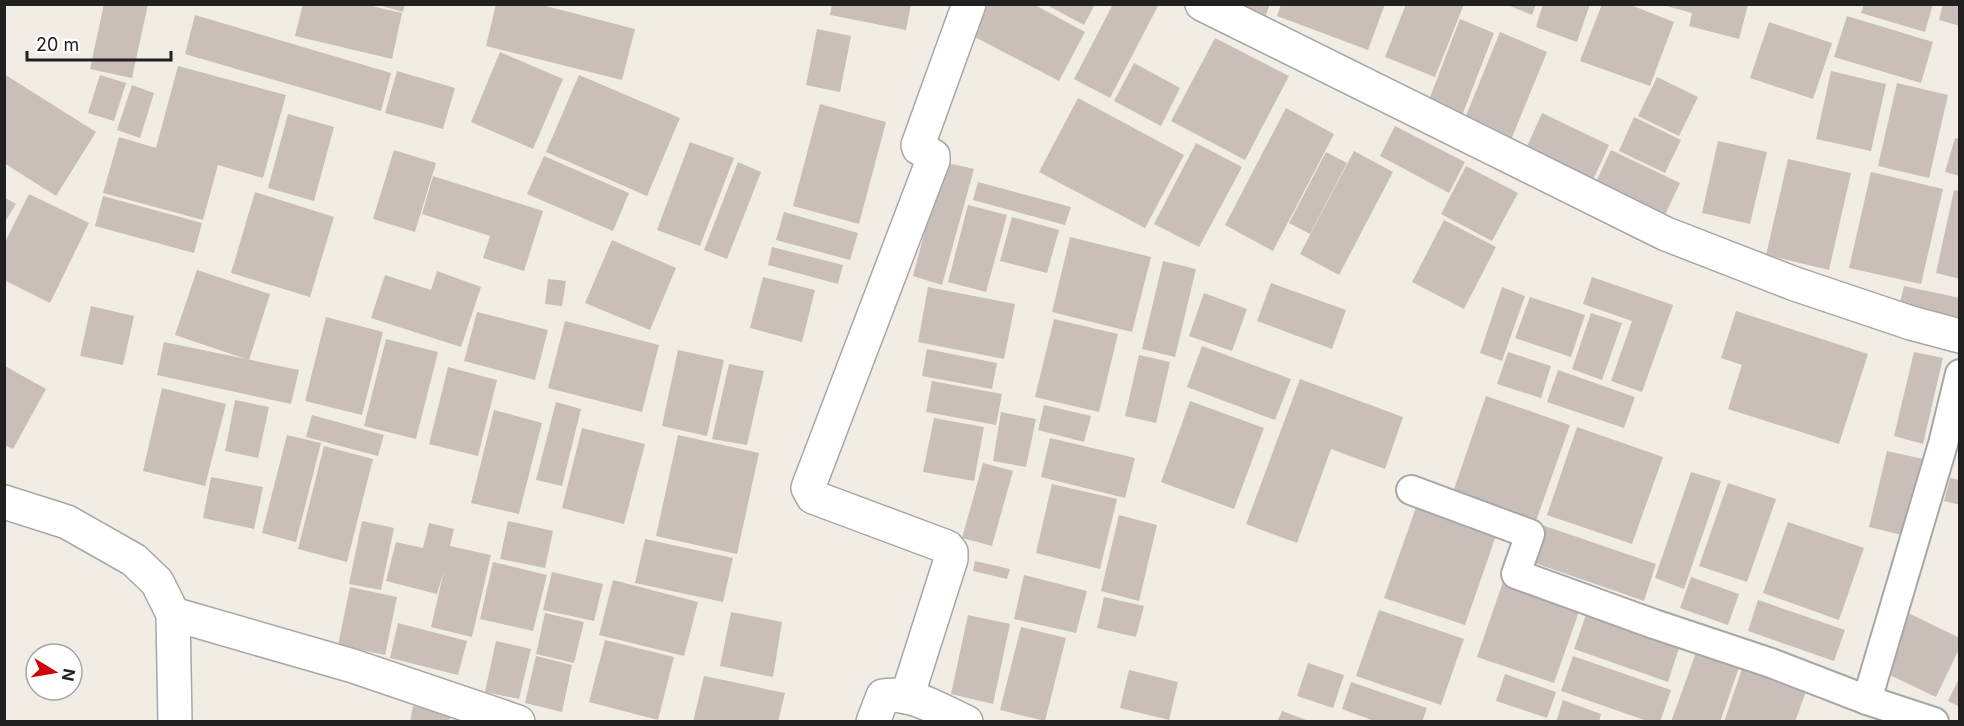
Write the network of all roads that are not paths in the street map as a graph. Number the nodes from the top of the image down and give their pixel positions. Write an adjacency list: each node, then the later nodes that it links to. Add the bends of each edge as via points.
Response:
1 (969, 4): 8 (street, via 918,144 933,160 808,488 813,497 951,552)
2 (1202, 4): 3 (street, via 1666,234 1795,284)
3 (1959, 336)
4 (1959, 374): 9 (lane, via 1943,444)
5 (1411, 490): 9 (lane, via 1530,534 1515,574)
6 (4, 502): 7 (street, via 67,522 134,560 157,582)
7 (173, 614): 10 (street); 11 (street, via 353,666)
8 (907, 697): 12 (street, via 883,696); 13 (street)
9 (1867, 700): 14 (lane)
10 (175, 722)
11 (518, 722)
12 (873, 722)
13 (966, 722)
14 (1934, 722)

